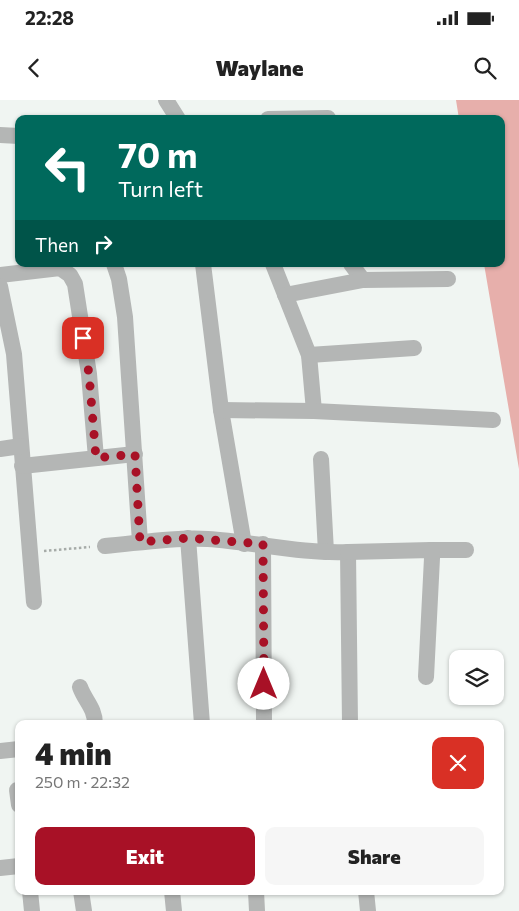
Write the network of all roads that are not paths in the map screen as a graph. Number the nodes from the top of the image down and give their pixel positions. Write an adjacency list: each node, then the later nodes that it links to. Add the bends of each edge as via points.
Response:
1 (166, 100): 2 (street)
2 (175, 115)
3 (0, 135): 4 (street)
4 (15, 136)
5 (46, 267): 10 (street); 23 (street, via 66,271 74,284 89,374)
6 (115, 267): 22 (street, via 125,317)
7 (203, 267): 17 (street)
8 (274, 267): 14 (street)
9 (353, 267): 12 (street)
10 (0, 275)
11 (448, 279): 12 (street)
12 (363, 280): 14 (street)
13 (0, 286): 20 (street, via 14,354)
14 (285, 295): 16 (street)
15 (414, 348): 16 (street)
16 (309, 355): 18 (street)
17 (221, 410): 18 (street); 28 (street)
18 (314, 411): 19 (street)
19 (493, 420)
20 (21, 446): 21 (street); 25 (street)
21 (0, 449)
22 (135, 454): 23 (street); 27 (street)
23 (96, 458): 25 (street)
24 (321, 459): 33 (street)
25 (22, 466): 35 (street)
26 (188, 538): 27 (street); 28 (street); 39 (street)
27 (140, 542): 30 (street)
28 (244, 544): 29 (street)
29 (263, 544): 33 (street); 40 (street)
30 (105, 546)
31 (431, 550): 32 (street); 34 (street); 36 (street)
32 (466, 550)
33 (326, 552): 34 (street)
34 (348, 552): 41 (street)
35 (34, 602)
36 (426, 677)
37 (80, 687): 38 (street, via 95,713)
38 (95, 720)
39 (202, 720)
40 (264, 720)
41 (350, 720)
42 (15, 749): 43 (street)
43 (0, 751)
44 (15, 866): 45 (street)
45 (0, 868)
46 (30, 895): 51 (street)
47 (82, 895): 52 (street)
48 (172, 895): 53 (street)
49 (256, 895): 54 (street)
50 (366, 895): 55 (street)
51 (32, 911)
52 (84, 911)
53 (174, 911)
54 (257, 911)
55 (368, 911)

